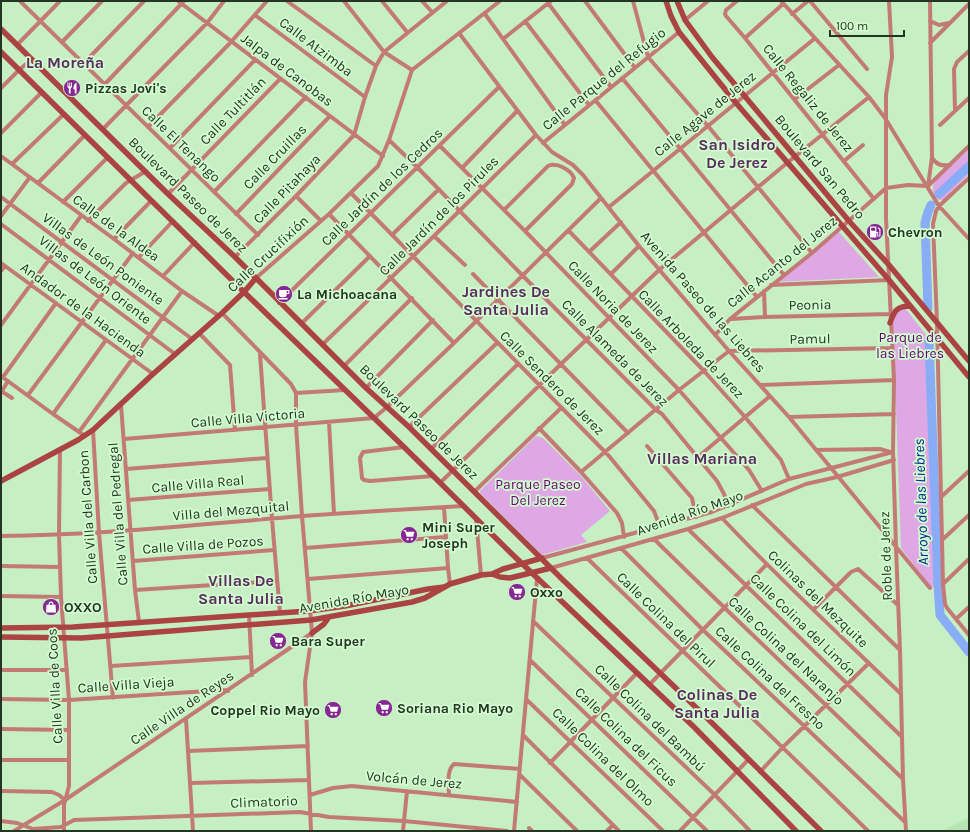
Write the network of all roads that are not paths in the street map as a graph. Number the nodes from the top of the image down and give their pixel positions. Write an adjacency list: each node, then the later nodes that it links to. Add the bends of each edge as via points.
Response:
1 (20, 1): 31 (street, Calle El Tenango)
2 (60, 1): 31 (street)
3 (102, 1): 43 (street)
4 (144, 1): 53 (street)
5 (224, 1): 35 (street)
6 (267, 1): 29 (street)
7 (286, 1): 55 (street)
8 (342, 1): 49 (street)
9 (382, 1): 37 (street)
10 (422, 1): 26 (street)
11 (447, 1): 26 (street)
12 (500, 1): 27 (street)
13 (585, 1): 56 (street)
14 (633, 1): 50 (street)
15 (666, 1): 38 (street, Boulevard San Pedro)
16 (677, 1): 30 (street, Boulevard San Pedro)
17 (708, 1): 30 (street)
18 (737, 1): 40 (street, Calle Regaliz de Jerez, via 725,12)
19 (809, 1): 28 (street); 57 (street)
20 (889, 1): 82 (street, Roble de Jerez, via 892,57)
21 (930, 1): 33 (street)
22 (181, 2): 35 (street, Jalpa de Canobas); 63 (street)
23 (550, 2): 32 (street); 65 (street)
24 (782, 2): 28 (street); 40 (street)
25 (969, 4): 34 (street)
26 (432, 12): 37 (street)
27 (485, 14): 39 (street); 41 (street)
28 (792, 14): 42 (street)
29 (255, 15): 44 (street); 70 (street, Calle Atzimba)
30 (685, 20): 68 (street, Boulevard San Pedro, via 712,57)
31 (40, 21): 43 (street, Calle El Tenango); 46 (street)
32 (525, 21): 41 (street); 76 (street)
33 (930, 21): 34 (street, via 939,25); 45 (street)
34 (951, 22): 45 (street)
35 (207, 23): 44 (street, Jalpa de Canobas); 77 (street)
36 (1, 29): 46 (street, Boulevard Paseo de Jerez)
37 (407, 32): 49 (street)
38 (679, 32): 50 (street, Calle Parque del Refugio); 75 (street, Boulevard San Pedro)
39 (459, 33): 59 (street); 64 (street, Avenida Paseo de las Liebres)
40 (745, 38): 60 (street, Calle Regaliz de Jerez)
41 (503, 39): 83 (street)
42 (814, 39): 54 (street); 60 (street, Calle Agave de Jerez)
43 (62, 42): 53 (street, Calle El Tenango)
44 (231, 42): 52 (street, Jalpa de Canobas); 86 (street)
45 (930, 42): 104 (street)
46 (17, 45): 51 (street, Boulevard Paseo de Jerez)
47 (969, 51): 79 (street, via 957,62 954,69)
48 (1, 52): 58 (street, Boulevard Paseo de Jerez)
49 (384, 52): 55 (street); 59 (street)
50 (648, 57): 56 (street, Calle Parque del Refugio); 85 (street)
51 (32, 59): 58 (street); 87 (street, Boulevard Paseo de Jerez)
52 (255, 60): 62 (street, Jalpa de Canobas); 98 (street)
53 (83, 64): 63 (street, Calle El Tenango)
54 (839, 65): 71 (street); 73 (street)
55 (376, 66): 70 (street)
56 (635, 68): 61 (street, Calle Parque del Refugio)
57 (867, 69)
58 (19, 70): 66 (street); 67 (street, Boulevard Paseo de Jerez)
59 (412, 70): 93 (street, Calle Crucifixión)
60 (773, 73): 68 (street, Calle Agave de Jerez); 73 (street, Calle Regaliz de Jerez)
61 (622, 78): 65 (street, Calle Parque del Refugio); 99 (street)
62 (280, 79): 69 (street, Jalpa de Canobas); 111 (street, Calle Tultitlán)
63 (104, 85): 77 (street, Calle El Tenango)
64 (499, 87): 78 (street, Avenida Paseo de las Liebres); 96 (street, Calle Jardín de los Cedros)
65 (611, 87): 74 (street, Calle Parque del Refugio)
66 (1, 88)
67 (42, 92): 80 (street, Boulevard Paseo de Jerez); 88 (street)
68 (745, 95): 75 (street, Calle Agave de Jerez); 102 (street, Boulevard San Pedro)
69 (306, 97): 81 (street, Jalpa de Canobas); 123 (street)
70 (365, 97): 91 (street)
71 (869, 98): 82 (street); 89 (street)
72 (969, 98): 79 (street)
73 (795, 100): 89 (street, Calle Regaliz de Jerez)
74 (596, 101): 76 (street, Calle Parque del Refugio); 113 (street)
75 (736, 103): 85 (street, Calle Agave de Jerez); 106 (street, Boulevard San Pedro)
76 (589, 105): 83 (street, Calle Parque del Refugio)
77 (126, 106): 86 (street, Calle El Tenango); 87 (street)
78 (517, 111): 92 (street, Avenida Paseo de las Liebres); 110 (street)
79 (954, 111): 84 (street)
80 (64, 114): 90 (street, Boulevard Paseo de Jerez); 107 (street)
81 (330, 116): 91 (street, Jalpa de Canobas); 139 (street, Calle Cruillas)
82 (885, 118): 118 (street); 121 (street, Roble de Jerez)
83 (565, 125): 94 (street, Calle Parque del Refugio)
84 (940, 125)
85 (708, 126): 99 (street, Calle Agave de Jerez); 119 (street)
86 (148, 127): 98 (street, Calle El Tenango)
87 (103, 129): 112 (street, Boulevard Paseo de Jerez)
88 (1, 133)
89 (822, 134): 102 (street); 105 (street, Calle Regaliz de Jerez)
90 (85, 135): 103 (street, Boulevard Paseo de Jerez); 117 (street)
91 (354, 135): 101 (street, Jalpa de Canobas); 126 (street, Calle Pitahaya)
92 (536, 135): 94 (street, Avenida Paseo de las Liebres); 120 (street, Calle Jardín de los Pirules)
93 (389, 140): 101 (street, Calle Crucifixión); 109 (street, Calle Alameda de Jerez)
94 (543, 143): 128 (street, Avenida Paseo de las Liebres, via 579,170)
95 (863, 145): 105 (street)
96 (440, 146): 109 (street, Calle Jardín de los Cedros); 110 (street, Calle Noria de Jerez)
97 (969, 146): 108 (street)
98 (170, 148): 111 (street, Calle El Tenango)
99 (680, 148): 113 (street, Calle Agave de Jerez); 137 (street)
100 (1, 156): 107 (street, Calle de la Aldea)
101 (383, 156): 124 (street, Calle Crucifixión, via 378,166)
102 (794, 156): 106 (street); 145 (street, Boulevard San Pedro)
103 (108, 157): 116 (street, Boulevard Paseo de Jerez); 131 (street)
104 (932, 157): 108 (street, via 939,166); 118 (street)
105 (844, 160): 129 (street, Calle Regaliz de Jerez)
106 (786, 163): 119 (street); 149 (street, Boulevard San Pedro)
107 (12, 164): 114 (street, Calle de la Aldea)
108 (950, 165): 118 (street)
109 (418, 168): 122 (street, Calle Alameda de Jerez); 138 (street, Calle Jardín de los Cedros)
110 (462, 168): 120 (street, Calle Noria de Jerez)
111 (191, 170): 123 (street, Calle El Tenango); 125 (street, Calle Tultitlán)
112 (146, 171): 116 (street); 125 (street, Boulevard Paseo de Jerez)
113 (653, 171): 134 (street, Calle Agave de Jerez); 152 (street)
114 (30, 177): 117 (street, Calle de la Aldea); 132 (street)
115 (969, 178): 133 (street)
116 (131, 179): 130 (street, Boulevard Paseo de Jerez); 143 (street)
117 (38, 183): 131 (street, Calle de la Aldea)
118 (928, 186): 121 (street, via 904,185); 133 (street)
119 (758, 187): 137 (street); 163 (street)
120 (483, 188): 135 (street, Calle Noria de Jerez); 136 (street, Calle Jardín de los Pirules)
121 (886, 188): 129 (street, Calle Acanto del Jerez); 173 (street, Roble de Jerez)
122 (439, 189): 136 (street, Calle Alameda de Jerez); 155 (street)
123 (214, 192): 139 (street, Calle El Tenango)
124 (352, 193): 138 (street, Calle Sendero de Jerez); 140 (street, Calle Crucifixión)
125 (168, 194): 168 (street, Boulevard Paseo de Jerez)
126 (296, 196): 146 (street); 154 (street, Calle Pitahaya)
127 (1, 197): 132 (street, Villas de León Poniente)
128 (601, 198): 134 (street, Avenida Paseo de las Liebres); 151 (street)
129 (874, 199): 145 (street, Calle Acanto del Jerez)
130 (151, 201): 144 (street, Boulevard Paseo de Jerez); 157 (street)
131 (63, 202): 142 (street, Calle de la Aldea)
132 (10, 204): 141 (street); 160 (street, Villas de León Poniente)
133 (938, 204): 158 (street); 207 (street, via 934,218)
134 (609, 207): 147 (street, Avenida Paseo de las Liebres)
135 (504, 210): 150 (street, Calle Noria de Jerez); 150 (street, via 548,166 557,165 571,173 574,178 572,184)
136 (460, 211): 156 (street, Calle Jardín de los Pirules); 181 (street, Calle Alameda de Jerez)
137 (731, 211): 152 (street); 179 (street)
138 (371, 213): 153 (street, Calle Jardín de los Cedros); 155 (street, Calle Sendero de Jerez)
139 (236, 214): 154 (street, Calle El Tenango)
140 (329, 214): 146 (street, Calle Crucifixión); 153 (street)
141 (1, 216)
142 (81, 216): 143 (street, Calle de la Aldea); 160 (street)
143 (88, 221): 157 (street, Calle de la Aldea)
144 (173, 221): 159 (street, Boulevard Paseo de Jerez); 169 (street)
145 (849, 221): 149 (street, Calle Acanto del Jerez); 173 (street, Boulevard San Pedro)
146 (321, 222): 182 (street, Calle Crucifixión)
147 (621, 222): 161 (street, Avenida Paseo de las Liebres); 162 (street)
148 (1, 224): 170 (street, Villas de León Oriente)
149 (842, 227): 163 (street, Calle Acanto del Jerez); 185 (street, Boulevard San Pedro)
150 (525, 231): 165 (street, Calle Noria de Jerez)
151 (568, 231): 162 (street, Calle Arboleda de Jerez); 165 (street)
152 (703, 233): 175 (street); 193 (street)
153 (349, 234): 166 (street); 196 (street, Calle Jardín de los Cedros)
154 (258, 235): 168 (street, Calle Pitahaya)
155 (392, 235): 167 (street, Calle Sendero de Jerez)
156 (434, 236): 167 (street, Calle Jardín de los Pirules); 172 (street)
157 (114, 239): 164 (street, Calle de la Aldea)
158 (969, 239)
159 (195, 242): 180 (street); 190 (street, Boulevard Paseo de Jerez)
160 (62, 243): 170 (street); 184 (street, Villas de León Poniente)
161 (639, 246): 175 (street, Avenida Paseo de las Liebres); 178 (street)
162 (589, 252): 178 (street, Calle Arboleda de Jerez)
163 (812, 252): 179 (street, Calle Acanto del Jerez)
164 (133, 253): 169 (street, Calle de la Aldea); 184 (street)
165 (546, 253): 181 (street); 203 (street, Calle Noria de Jerez)
166 (370, 256): 183 (street); 210 (street)
167 (413, 256): 183 (street, Calle Jardín de los Pirules); 206 (street, Calle Sendero de Jerez)
168 (235, 257): 182 (street, Boulevard Paseo de Jerez)
169 (139, 258): 180 (street, Calle de la Aldea)
170 (49, 260): 186 (street); 192 (street, Villas de León Oriente)
171 (1, 263): 174 (street, Andador de la Hacienda)
172 (464, 265)
173 (889, 265): 185 (street, Roble de Jerez); 207 (street, Boulevard San Pedro)
174 (5, 266): 176 (street); 186 (street, Andador de la Hacienda)
175 (659, 270): 191 (street); 214 (street, Avenida Paseo de las Liebres)
176 (1, 271)
177 (473, 274): 195 (street)
178 (610, 274): 191 (street, Calle Arboleda de Jerez)
179 (784, 275): 187 (street, Calle Acanto del Jerez)
180 (163, 276): 188 (street, Calle de la Aldea)
181 (523, 276): 195 (street); 218 (street, Calle Alameda de Jerez)
182 (256, 278): 190 (street, Calle Crucifixión); 196 (street, Boulevard Paseo de Jerez)
183 (391, 278): 194 (street); 221 (street, Calle Jardín de los Pirules)
184 (112, 279): 192 (street); 201 (street, Villas de León Poniente)
185 (889, 280): 187 (street); 198 (street, Boulevard San Pedro); 199 (street, Roble de Jerez)
186 (30, 284): 197 (street, Andador de la Hacienda); 211 (street)
187 (771, 285): 189 (street, Calle Acanto del Jerez)
188 (182, 291): 200 (street, Calle de la Aldea); 201 (street)
189 (764, 291): 193 (street, Calle Acanto del Jerez); 202 (street)
190 (244, 292): 200 (street, Calle Crucifixión); 240 (street, Boulevard Paseo de Jerez)
191 (631, 296): 203 (street); 231 (street, Calle Arboleda de Jerez)
192 (99, 297): 208 (street); 213 (street, Villas de León Oriente)
193 (757, 297): 204 (street, Calle Acanto del Jerez)
194 (412, 298): 205 (street); 230 (street)
195 (498, 300): 206 (street); 229 (street)
196 (279, 303): 210 (street, Boulevard Paseo de Jerez)
197 (56, 304): 208 (street, Andador de la Hacienda); 233 (street)
198 (910, 306): 209 (street, via 898,309); 215 (street, Boulevard San Pedro)
199 (890, 314): 202 (street, Peonia); 209 (street, Roble de Jerez)
200 (220, 315): 212 (street, Calle Crucifixión); 224 (street, Calle de la Aldea)
201 (163, 317): 213 (street); 216 (street, Villas de León Poniente)
202 (765, 317): 204 (street, Peonia)
203 (609, 318): 218 (street); 241 (street, Calle Noria de Jerez)
204 (730, 319): 214 (street, Calle Acanto del Jerez)
205 (434, 320): 219 (street); 239 (street)
206 (476, 321): 219 (street); 220 (street, Calle Sendero de Jerez)
207 (936, 321): 215 (street); 227 (street, Boulevard San Pedro)
208 (81, 322): 217 (street, Andador de la Hacienda); 244 (street)
209 (890, 323): 222 (street, Roble de Jerez)
210 (301, 324): 221 (street, Boulevard Paseo de Jerez)
211 (1, 325)
212 (199, 333): 216 (street, Calle Crucifixión); 262 (street, via 230,366)
213 (150, 335): 225 (street, Villas de León Oriente); 226 (street)
214 (715, 335): 223 (street, Avenida Paseo de las Liebres)
215 (936, 337): 234 (street); 291 (street)
216 (192, 338): 225 (street, Calle Crucifixión)
217 (106, 340): 226 (street, Andador de la Hacienda); 251 (street)
218 (586, 340): 229 (street); 250 (street, Calle Alameda de Jerez)
219 (454, 342): 248 (street)
220 (498, 343): 228 (street, Calle Sendero de Jerez); 259 (street)
221 (322, 345): 230 (street, Boulevard Paseo de Jerez)
222 (892, 348): 223 (street, Pamul); 235 (street, Roble de Jerez)
223 (729, 351): 231 (street); 238 (street, Avenida Paseo de las Liebres)
224 (260, 353): 243 (street, Calle de la Aldea, via 291,384); 258 (street)
225 (175, 354): 232 (street, Calle Crucifixión)
226 (133, 360): 232 (street, Andador de la Hacienda); 263 (street)
227 (969, 361)
228 (518, 364): 237 (street, Calle Sendero de Jerez); 271 (street)
229 (561, 364): 237 (street); 264 (street)
230 (344, 366): 239 (street, Boulevard Paseo de Jerez)
231 (704, 371): 241 (street); 253 (street, Calle Arboleda de Jerez)
232 (153, 374): 247 (street, Calle Crucifixión)
233 (2, 376): 236 (street)
234 (969, 377)
235 (894, 380): 238 (street); 252 (street, Roble de Jerez)
236 (8, 381): 242 (street); 244 (street)
237 (540, 385): 249 (street, Calle Sendero de Jerez); 280 (street)
238 (760, 385): 245 (street, Avenida Paseo de las Liebres)
239 (366, 388): 248 (street, Boulevard Paseo de Jerez)
240 (345, 390): 243 (street); 255 (street, Boulevard Paseo de Jerez)
241 (679, 390): 250 (street); 266 (street, Calle Noria de Jerez)
242 (1, 391): 246 (street)
243 (296, 394): 257 (street)
244 (28, 396): 251 (street)
245 (770, 396): 253 (street); 254 (street, Avenida Paseo de las Liebres)
246 (12, 398)
247 (121, 405): 261 (street, Calle Crucifixión); 267 (street, Calle Villa del Pedregal)
248 (387, 408): 255 (street); 259 (street, Boulevard Paseo de Jerez)
249 (561, 408): 260 (street); 273 (street, Calle Sendero de Jerez)
250 (656, 410): 264 (street); 275 (street, Calle Alameda de Jerez)
251 (53, 414): 263 (street)
252 (894, 414): 254 (street); 274 (street, Roble de Jerez)
253 (745, 417): 266 (street); 285 (street, Calle Arboleda de Jerez, via 777,454)
254 (789, 417): 272 (street, Avenida Paseo de las Liebres)
255 (374, 418): 256 (street, Calle Villa Victoria); 269 (street, Boulevard Paseo de Jerez)
256 (329, 422): 257 (street, Calle Villa Victoria); 297 (street)
257 (296, 425): 258 (street, Calle Villa Victoria); 299 (street)
258 (266, 427): 262 (street, Calle Villa Victoria); 276 (street)
259 (409, 427): 271 (street, Boulevard Paseo de Jerez)
260 (539, 428): 282 (street); 290 (street)
261 (93, 430): 265 (street, Calle Crucifixión); 307 (street, Calle Villa del Carbon)
262 (235, 430): 267 (street, Calle Villa Victoria)
263 (79, 432): 265 (street)
264 (628, 433): 273 (street)
265 (85, 436): 270 (street, Calle Crucifixión)
266 (721, 438): 275 (street); 289 (street, Calle Noria de Jerez, via 749,470)
267 (124, 439): 278 (street, Calle Villa del Pedregal)
268 (647, 446): 300 (street, via 692,498)
269 (404, 447): 283 (street, Boulevard Paseo de Jerez); 283 (street, via 363,452 360,458 362,478 370,481)
270 (60, 449): 286 (street, Calle Crucifixión); 308 (street, Calle Villa de Coos)
271 (431, 449): 280 (street, Boulevard Paseo de Jerez)
272 (816, 450): 274 (street, via 880,449); 279 (street, Avenida Paseo de las Liebres)
273 (606, 452): 282 (street); 304 (street, Calle Sendero de Jerez, via 654,511)
274 (892, 452): 277 (street, Roble de Jerez); 279 (street, Avenida Río Mayo)
275 (698, 457): 295 (street, Calle Alameda de Jerez, via 721,487)
276 (267, 458): 278 (street); 288 (street)
277 (894, 460): 284 (street, Avenida Río Mayo); 314 (street, Roble de Jerez)
278 (126, 468): 292 (street, Calle Villa del Pedregal)
279 (830, 468): 284 (street, Avenida Paseo de las Liebres); 285 (street, Avenida Río Mayo)
280 (452, 471): 287 (street); 290 (street, Boulevard Paseo de Jerez)
281 (969, 471): 291 (street)
282 (581, 472): 310 (street, via 617,514 622,523)
283 (433, 476): 287 (street, Boulevard Paseo de Jerez)
284 (837, 477): 293 (street, Avenida Río Mayo, via 806,484); 314 (street, Avenida Paseo de las Liebres)
285 (789, 479): 289 (street, Avenida Río Mayo)
286 (1, 482)
287 (440, 483): 294 (street, Boulevard Paseo de Jerez)
288 (270, 489): 292 (street, Calle Villa Real); 303 (street)
289 (762, 491): 295 (street, Avenida Río Mayo)
290 (474, 492): 318 (street, Boulevard Paseo de Jerez)
291 (941, 497): 313 (street)
292 (128, 500): 306 (street, Calle Villa del Pedregal)
293 (752, 505): 302 (street, Avenida Río Mayo); 338 (street)
294 (463, 506): 296 (street, Villa del Mezquital); 301 (street, Boulevard Paseo de Jerez)
295 (728, 506): 300 (street, Avenida Río Mayo)
296 (444, 507): 297 (street, Villa del Mezquital); 311 (street)
297 (334, 514): 299 (street, Villa del Mezquital)
298 (969, 515): 313 (street)
299 (302, 516): 303 (street, Villa del Mezquital); 315 (street)
300 (696, 517): 304 (street, Avenida Río Mayo)
301 (476, 518): 322 (street, Boulevard Paseo de Jerez); 330 (street)
302 (722, 518): 305 (street, Avenida Río Mayo); 323 (street, Colinas del Mezquite)
303 (272, 519): 306 (street, Villa del Mezquital); 317 (street)
304 (660, 528): 310 (street, Avenida Río Mayo)
305 (688, 529): 312 (street, Avenida Río Mayo); 336 (street, Calle Colina del Limón)
306 (131, 531): 307 (street, Villa del Mezquital); 321 (street, Calle Villa del Pedregal)
307 (99, 533): 308 (street, Villa del Mezquital); 355 (street, Calle Villa del Carbon)
308 (59, 535): 309 (street, Villa del Mezquital); 325 (street, Calle Villa de Coos)
309 (1, 536)
310 (624, 537): 318 (street, Avenida Río Mayo)
311 (445, 538): 315 (street); 326 (street)
312 (654, 539): 316 (street, Avenida Río Mayo); 345 (street, Calle Colina del Naranjo)
313 (942, 540): 335 (street)
314 (896, 547): 339 (street, Avenida Paseo de las Liebres); 343 (street, Roble de Jerez)
315 (305, 548): 331 (street)
316 (621, 548): 319 (street, Avenida Río Mayo); 359 (street, Calle Colina del Fresno)
317 (274, 550): 321 (street, Calle Villa de Pozos); 333 (street)
318 (542, 558): 322 (street, Avenida Río Mayo); 327 (street, Boulevard Paseo de Jerez)
319 (587, 558): 327 (street, Avenida Río Mayo); 366 (street, Calle Colina del Pirul)
320 (969, 559): 335 (street)
321 (133, 561): 340 (street, Calle Villa del Pedregal)
322 (522, 563): 328 (street, Boulevard Paseo de Jerez); 329 (street, Avenida Río Mayo)
323 (766, 565): 336 (street); 347 (street, Colinas del Mezquite)
324 (1, 566): 325 (street)
325 (60, 567): 342 (street, Calle Villa de Coos)
326 (448, 568): 331 (street); 334 (street)
327 (551, 568): 328 (street, Avenida Río Mayo); 374 (street, Boulevard Paseo de Jerez)
328 (531, 573): 329 (street, Avenida Río Mayo, via 510,578); 332 (street, Boulevard Paseo de Jerez)
329 (492, 574): 330 (street, Avenida Río Mayo)
330 (480, 575): 334 (street, Avenida Río Mayo)
331 (308, 579): 346 (street)
332 (538, 579): 353 (street); 373 (street, Boulevard Paseo de Jerez)
333 (276, 581): 340 (street); 348 (street)
334 (450, 584): 337 (street, Avenida Río Mayo)
335 (943, 584): 351 (street, via 945,604)
336 (747, 585): 345 (street); 376 (street, Calle Colina del Limón)
337 (444, 587): 346 (street, Avenida Río Mayo); 350 (street, Avenida Río Mayo, via 432,595 412,602)
338 (836, 588): 343 (street, via 851,572 858,569); 347 (street); 365 (street)
339 (930, 588)
340 (135, 590): 354 (street, Calle Villa del Pedregal)
341 (1, 596): 342 (street)
342 (61, 597): 358 (street, Calle Villa de Coos)
343 (898, 605): 365 (street, Roble de Jerez)
344 (969, 606): 351 (street)
345 (724, 608): 359 (street); 385 (street, Calle Colina del Naranjo)
346 (310, 610): 348 (street, Avenida Río Mayo); 352 (street)
347 (814, 610): 369 (street, Colinas del Mezquite)
348 (280, 613): 349 (street, Avenida Río Mayo)
349 (249, 616): 354 (street, Avenida Río Mayo); 356 (street)
350 (329, 617): 352 (street, Avenida Río Mayo); 360 (street)
351 (956, 619): 362 (street)
352 (311, 620): 356 (street, Avenida Río Mayo); 360 (street)
353 (533, 621): 368 (street); 380 (street, Calle Colina del Bambú)
354 (139, 622): 355 (street, Avenida Río Mayo)
355 (107, 624): 358 (street, Avenida Río Mayo); 361 (street, Calle Villa del Carbon)
356 (249, 625): 361 (street, Avenida Río Mayo); 367 (street)
357 (1, 628): 358 (street, Avenida Río Mayo)
358 (63, 628): 364 (street, Calle Villa de Coos)
359 (703, 630): 366 (street); 388 (street, Calle Colina del Fresno)
360 (312, 633): 375 (street, Calle Villa de Reyes); 394 (street, via 305,682)
361 (108, 635): 364 (street, Avenida Río Mayo); 370 (street, Calle Villa del Carbon)
362 (969, 636)
363 (1, 637): 364 (street, Avenida Río Mayo)
364 (64, 638): 372 (street, Calle Villa de Coos)
365 (900, 650): 379 (street, Roble de Jerez)
366 (682, 651): 374 (street); 395 (street, Calle Colina del Pirul)
367 (251, 657): 370 (street); 375 (street)
368 (530, 660): 384 (street); 387 (street, Calle Colina del Ficus)
369 (869, 663): 376 (street); 379 (street, Colinas del Mezquite)
370 (111, 666): 381 (street, Calle Villa del Carbon)
371 (1, 670): 372 (street)
372 (67, 670): 383 (street, Calle Villa de Coos)
373 (637, 673): 377 (street, Boulevard Paseo de Jerez); 380 (street)
374 (660, 673): 377 (street); 399 (street, Boulevard Paseo de Jerez)
375 (252, 674): 378 (street, Calle Villa de Reyes)
376 (848, 684): 385 (street); 392 (street, Calle Colina del Limón)
377 (649, 685): 402 (street, Boulevard Paseo de Jerez)
378 (228, 691): 381 (street, Calle Villa Vieja); 386 (street, Calle Villa de Reyes)
379 (901, 694): 392 (street, Roble de Jerez)
380 (613, 697): 387 (street); 412 (street, Calle Colina del Bambú)
381 (113, 698): 383 (street, Calle Villa Vieja)
382 (1, 699): 383 (street, Calle Villa Vieja)
383 (69, 700): 390 (street, Calle Villa de Coos)
384 (526, 700): 391 (street); 393 (street, Calle Colina del Olmo)
385 (827, 705): 388 (street); 405 (street, Calle Colina del Naranjo)
386 (186, 719): 396 (street); 413 (street, Calle Villa de Reyes)
387 (592, 719): 393 (street); 417 (street, Calle Colina del Ficus)
388 (805, 726): 395 (street); 420 (street, Calle Colina del Fresno)
389 (1, 730): 390 (street)
390 (69, 730): 398 (street, Calle Villa de Coos)
391 (523, 736): 400 (street); 401 (street)
392 (903, 737): 405 (street, Roble de Jerez)
393 (571, 741): 400 (street); 434 (street, Calle Colina del Olmo)
394 (308, 746): 396 (street); 406 (street)
395 (783, 747): 403 (street); 440 (street, Calle Colina del Pirul)
396 (188, 752): 407 (street)
397 (1, 760): 398 (street)
398 (69, 760): 413 (street, Calle Villa de Coos, via 69,786)
399 (748, 760): 402 (street); 403 (street, Boulevard Paseo de Jerez)
400 (550, 763): 423 (street)
401 (520, 769): 404 (street); 410 (street, via 454,764 449,775)
402 (738, 771): 412 (street); 438 (street, Boulevard Paseo de Jerez)
403 (760, 772): 439 (street, Boulevard Paseo de Jerez)
404 (520, 775): 414 (street); 431 (street)
405 (903, 779): 420 (street, Roble de Jerez)
406 (309, 780): 407 (street); 411 (street)
407 (191, 783): 416 (street)
408 (406, 790): 410 (street, Volcán de Jerez); 411 (street, Volcán de Jerez, via 352,786 333,788); 419 (street)
409 (1, 791): 413 (street, via 52,792)
410 (449, 794): 414 (street, Volcán de Jerez)
411 (310, 795): 415 (street)
412 (715, 795): 417 (street); 437 (street, Calle Colina del Bambú)
413 (65, 800): 421 (street, Calle Villa de Reyes); 422 (street, Calle Villa de Coos)
414 (517, 802): 430 (street)
415 (310, 813): 416 (street, Climatorio); 419 (street, Climatorio, via 329,817); 427 (street)
416 (192, 815): 422 (street, Climatorio, via 74,820); 426 (street)
417 (694, 818): 435 (street); 436 (street, Calle Colina del Ficus)
418 (1, 821): 421 (street, Climatorio)
419 (404, 821): 428 (street); 429 (street, Climatorio)
420 (905, 823): 441 (street, Roble de Jerez)
421 (24, 825): 422 (street, Climatorio, via 33,829 58,828); 424 (street, Calle Villa de Reyes)
422 (64, 825): 425 (street, Calle Villa de Coos)
423 (613, 825): 432 (street); 433 (street)
424 (14, 831)
425 (64, 831)
426 (193, 831)
427 (311, 831)
428 (403, 831)
429 (507, 831)
430 (514, 831)
431 (577, 831)
432 (607, 831)
433 (619, 831)
434 (663, 831)
435 (680, 831)
436 (707, 831)
437 (750, 831)
438 (796, 831)
439 (821, 831)
440 (868, 831)
441 (906, 831)

